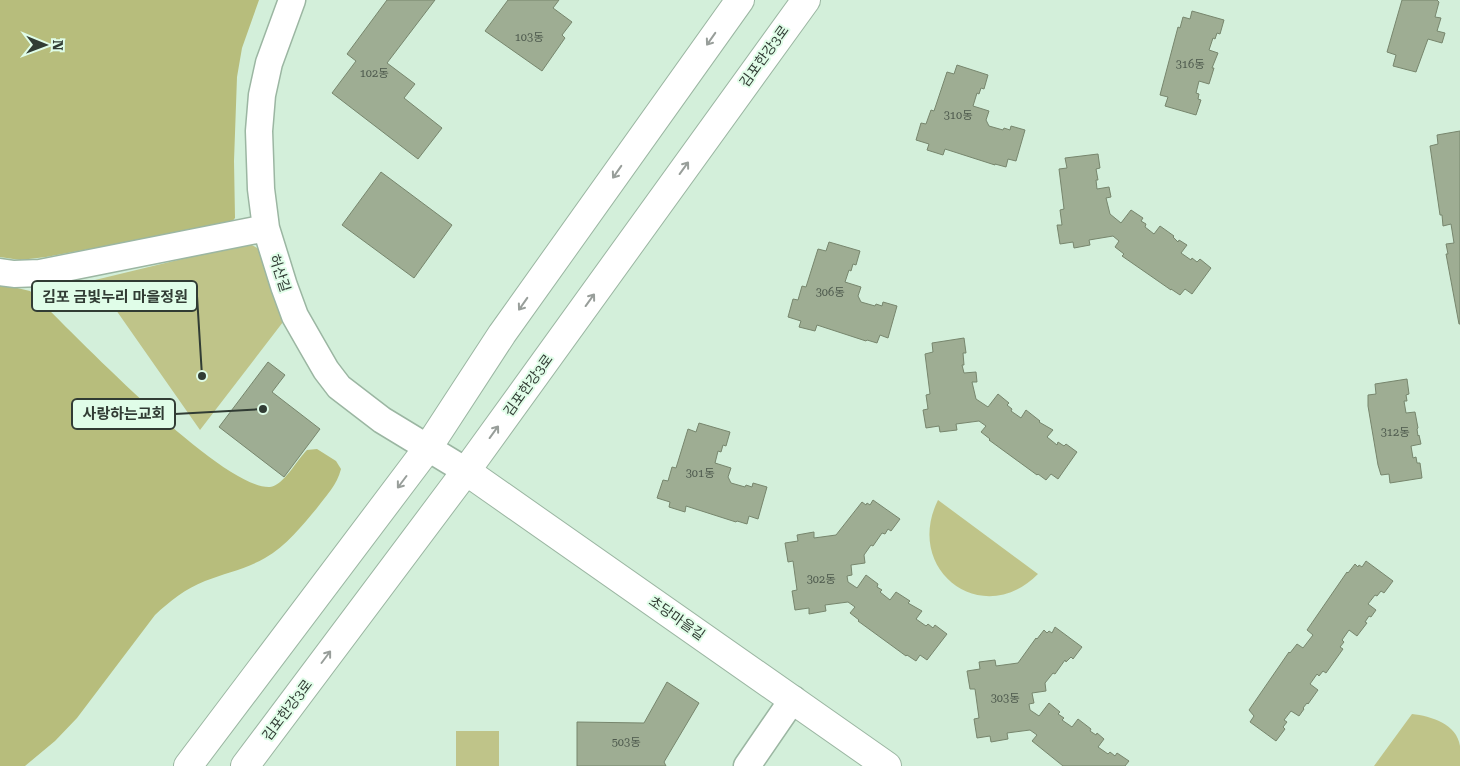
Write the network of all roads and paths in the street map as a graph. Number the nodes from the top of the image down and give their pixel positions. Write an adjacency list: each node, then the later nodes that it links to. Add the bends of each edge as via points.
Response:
1 (292, 0): 4 (street, 허산길, via 272,54 262,95 259,131)
2 (740, 0): 6 (street, one-way to 6, via 502,334)
3 (806, 0): 7 (street, 김포한강3로, one-way to 3)
4 (266, 228): 5 (street, via 40,273); 6 (street, 허산길, via 295,316 326,370 357,402)
5 (0, 272)
6 (427, 449): 7 (street, 허산길); 9 (street, one-way to 9)
7 (466, 471): 8 (street, 초당마을길); 10 (street, 김포한강3로, one-way to 7)
8 (793, 699): 11 (street); 12 (street, 초당마을길)
9 (188, 766)
10 (245, 766)
11 (747, 766)
12 (887, 766)

